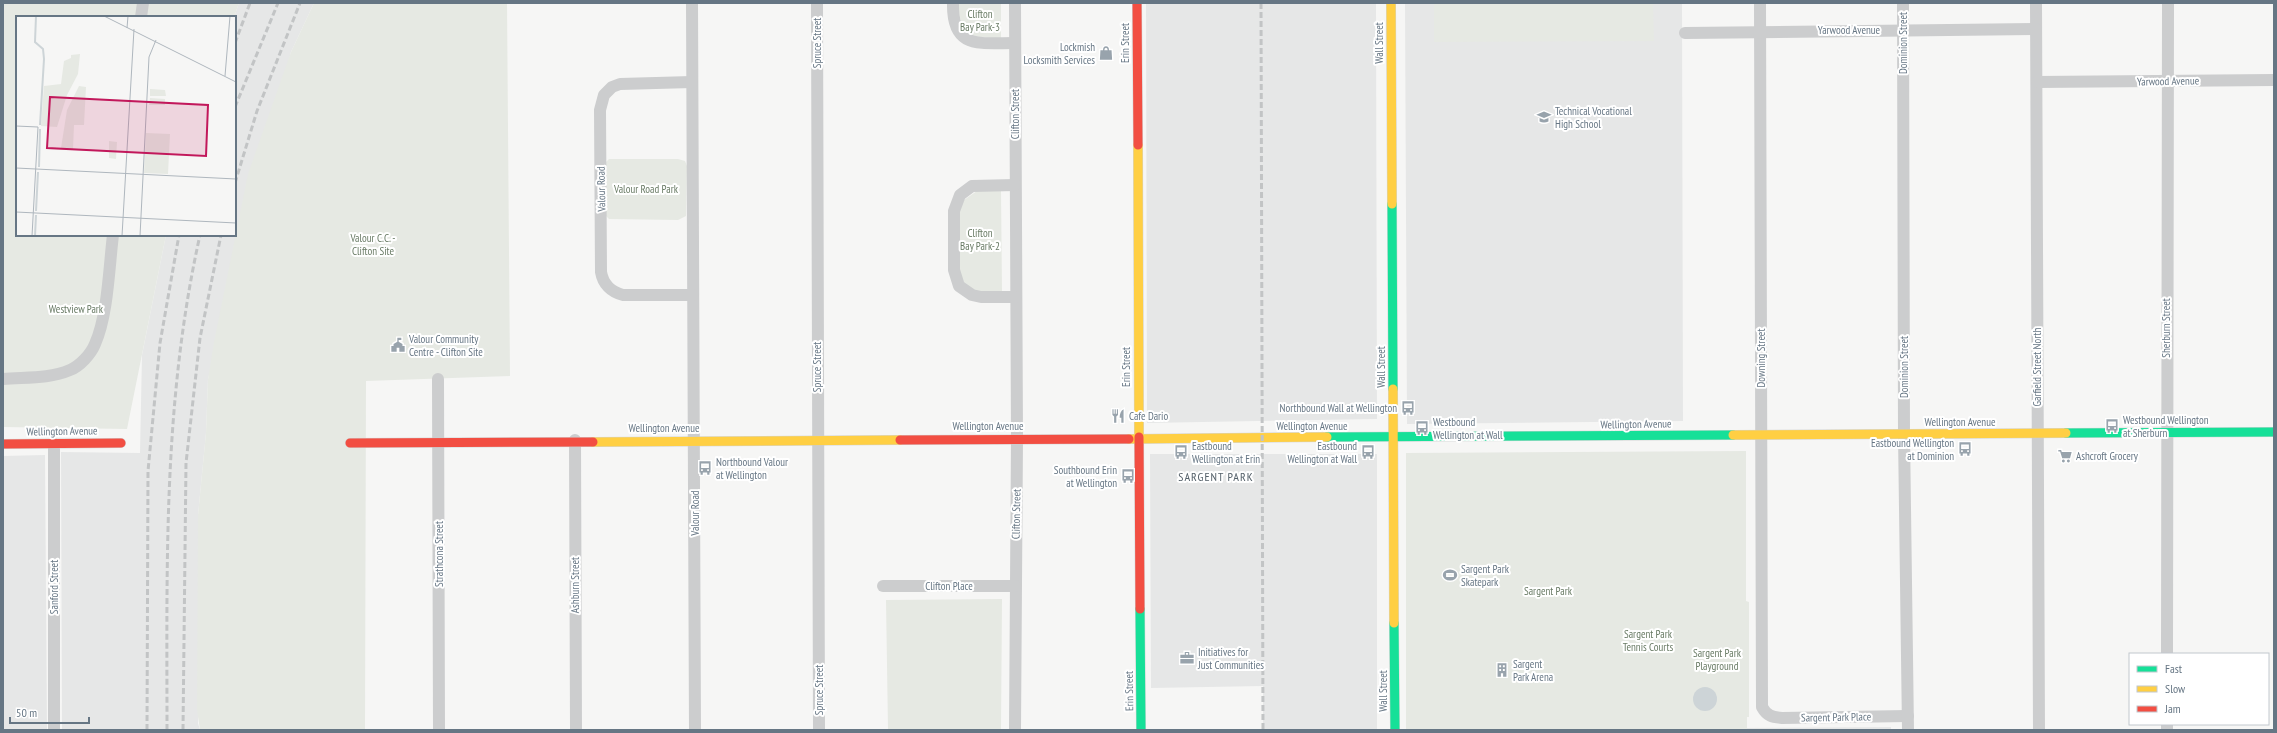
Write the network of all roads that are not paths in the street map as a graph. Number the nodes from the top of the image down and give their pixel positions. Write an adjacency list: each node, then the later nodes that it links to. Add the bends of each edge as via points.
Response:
1 (143, 3): 12 (street)
2 (692, 3): 20 (street, Valour Road)
3 (817, 3): 36 (street, Spruce Street)
4 (953, 3): 17 (street, via 955,26 968,40)
5 (1015, 3): 17 (street, Clifton Street)
6 (1137, 3): 34 (street, Erin Street)
7 (1390, 3): 35 (street, Wall Street)
8 (1760, 3): 15 (street, Downing Street)
9 (1903, 3): 14 (street, Dominion Street)
10 (2036, 3): 13 (street, Garfield Street North)
11 (2168, 3): 19 (street, Sherburn Street)
12 (141, 16)
13 (2036, 29): 14 (street, Yarwood Avenue); 21 (street, Garfield Street North)
14 (1903, 30): 15 (street, Yarwood Avenue); 30 (street, Dominion Street)
15 (1761, 31): 16 (street, Yarwood Avenue); 32 (street, Downing Street)
16 (1685, 33)
17 (1014, 43): 22 (street, Clifton Street)
18 (2274, 80): 19 (street, Yarwood Avenue)
19 (2168, 81): 21 (street, Yarwood Avenue); 29 (street, Sherburn Street)
20 (692, 82): 24 (street, Valour Road); 24 (street, Valour Road, via 626,83 612,87 606,92 601,104 600,148 601,272 604,284 623,295)
21 (2037, 82): 31 (street, Garfield Street North)
22 (1014, 185): 25 (street, Clifton Street); 25 (street, via 972,186 960,195 954,211 954,270 959,286 972,295)
23 (113, 236): 26 (street, via 100,330 95,346 85,359 71,370 50,376)
24 (693, 295): 38 (street, Valour Road)
25 (1016, 297): 33 (street, Clifton Street)
26 (3, 379)
27 (438, 379): 39 (street, Strathcona Street)
28 (2274, 432): 29 (street, Wellington Avenue)
29 (2166, 433): 31 (street, Wellington Avenue); 46 (street, Sherburn Street)
30 (1904, 434): 31 (street, Wellington Avenue); 32 (street, Wellington Avenue); 48 (street, Dominion Street)
31 (2038, 434): 58 (street, Garfield Street North)
32 (1761, 435): 35 (street, Wellington Avenue); 47 (street, Downing Street, via 1761,700)
33 (1017, 438): 34 (street, Wellington Avenue); 36 (street, Wellington Avenue); 45 (street, Clifton Street)
34 (1139, 438): 35 (street, Wellington Avenue); 55 (street, Erin Street)
35 (1393, 438): 56 (street, Wall Street)
36 (817, 439): 38 (street, Wellington Avenue); 53 (street, Spruce Street)
37 (575, 440): 38 (street, Wellington Avenue); 39 (street, Wellington Avenue); 51 (street, Ashburn Street)
38 (693, 440): 52 (street, Valour Road)
39 (438, 441): 41 (street, Wellington Avenue); 50 (street, Strathcona Street)
40 (121, 443): 43 (street, Wellington Avenue)
41 (350, 443)
42 (3, 444): 43 (street, Wellington Avenue)
43 (54, 444): 49 (street, Sanford Street)
44 (883, 586): 45 (street, Clifton Place)
45 (1015, 586): 54 (street, Clifton Street)
46 (2167, 653)
47 (1765, 713): 48 (street, Sargent Park Place, via 1771,717 1782,718)
48 (1908, 716): 57 (street, Dominion Street)
49 (54, 730)
50 (439, 730)
51 (576, 730)
52 (695, 730)
53 (819, 730)
54 (1015, 730)
55 (1141, 730)
56 (1395, 730)
57 (1908, 730)
58 (2039, 730)

